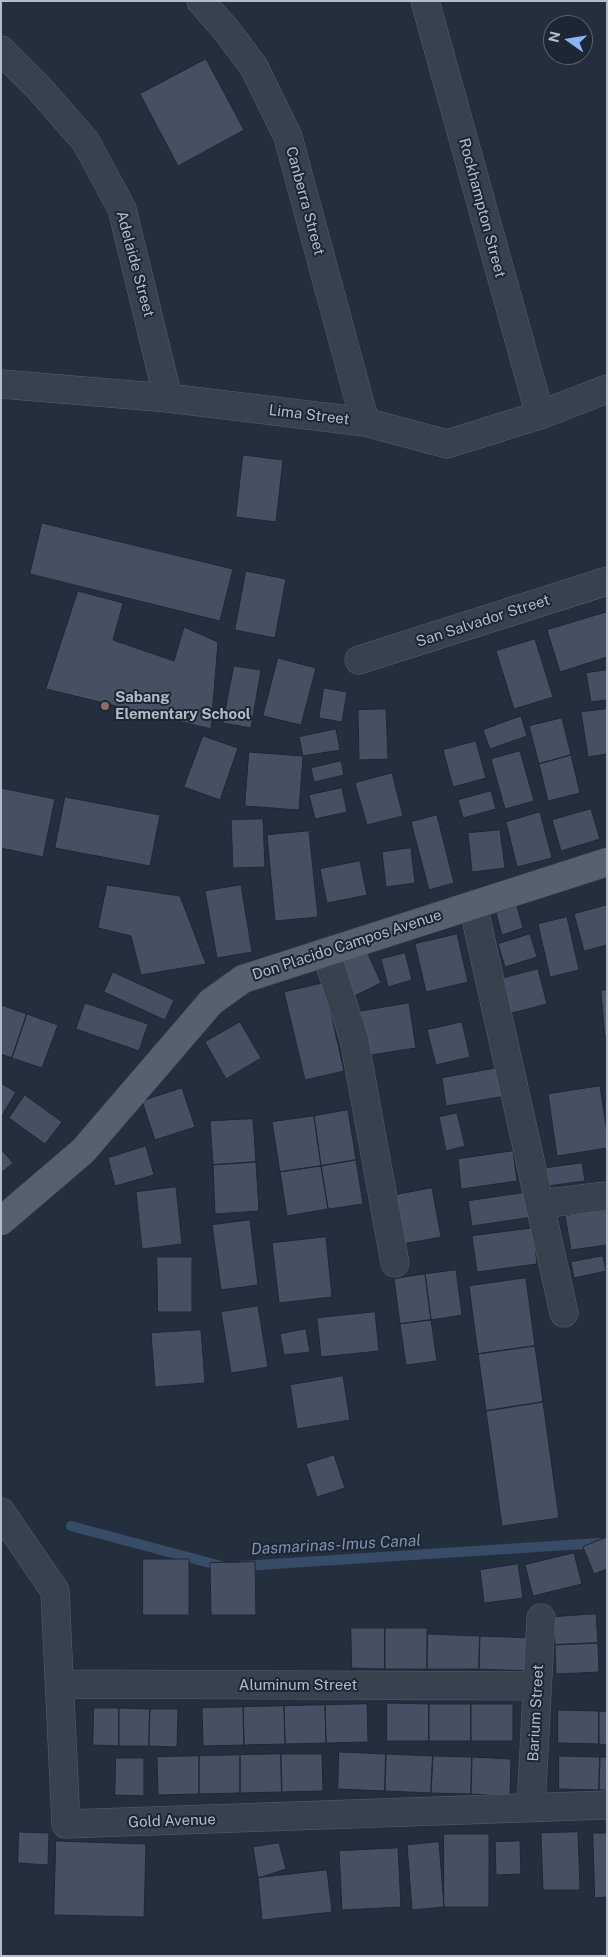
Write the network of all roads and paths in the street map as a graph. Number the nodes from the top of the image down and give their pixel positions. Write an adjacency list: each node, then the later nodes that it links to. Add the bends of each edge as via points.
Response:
1 (202, 1): 8 (street, Canberra Street, via 254,68 288,137)
2 (425, 1): 7 (street, Rockhampton Street)
3 (1, 50): 6 (street, Adelaide Street, via 86,142 122,209)
4 (1, 384): 6 (street, Lima Street)
5 (607, 389): 7 (street, Lima Street)
6 (168, 398): 8 (street, Lima Street)
7 (540, 416): 8 (street, Lima Street, via 447,444)
8 (365, 422)
9 (607, 581): 10 (street, San Salvador Street)
10 (359, 660)
11 (607, 862): 12 (main road, Don Placido Campos Avenue)
12 (473, 905): 13 (main road, Don Placido Campos Avenue); 15 (street)
13 (326, 952): 16 (main road, Don Placido Campos Avenue, via 243,979 211,1002 83,1151); 17 (street, via 354,1039)
14 (606, 1196): 15 (street)
15 (540, 1204): 18 (street)
16 (1, 1220)
17 (395, 1263)
18 (564, 1314)
19 (1, 1512): 21 (street, Gold Avenue, via 55,1591)
20 (541, 1618): 22 (street, Barium Street)
21 (60, 1684): 22 (street, Aluminum Street); 24 (street, Gold Avenue, via 66,1824)
22 (537, 1686): 24 (street, Barium Street)
23 (607, 1804): 24 (street, Gold Avenue)
24 (531, 1807)

